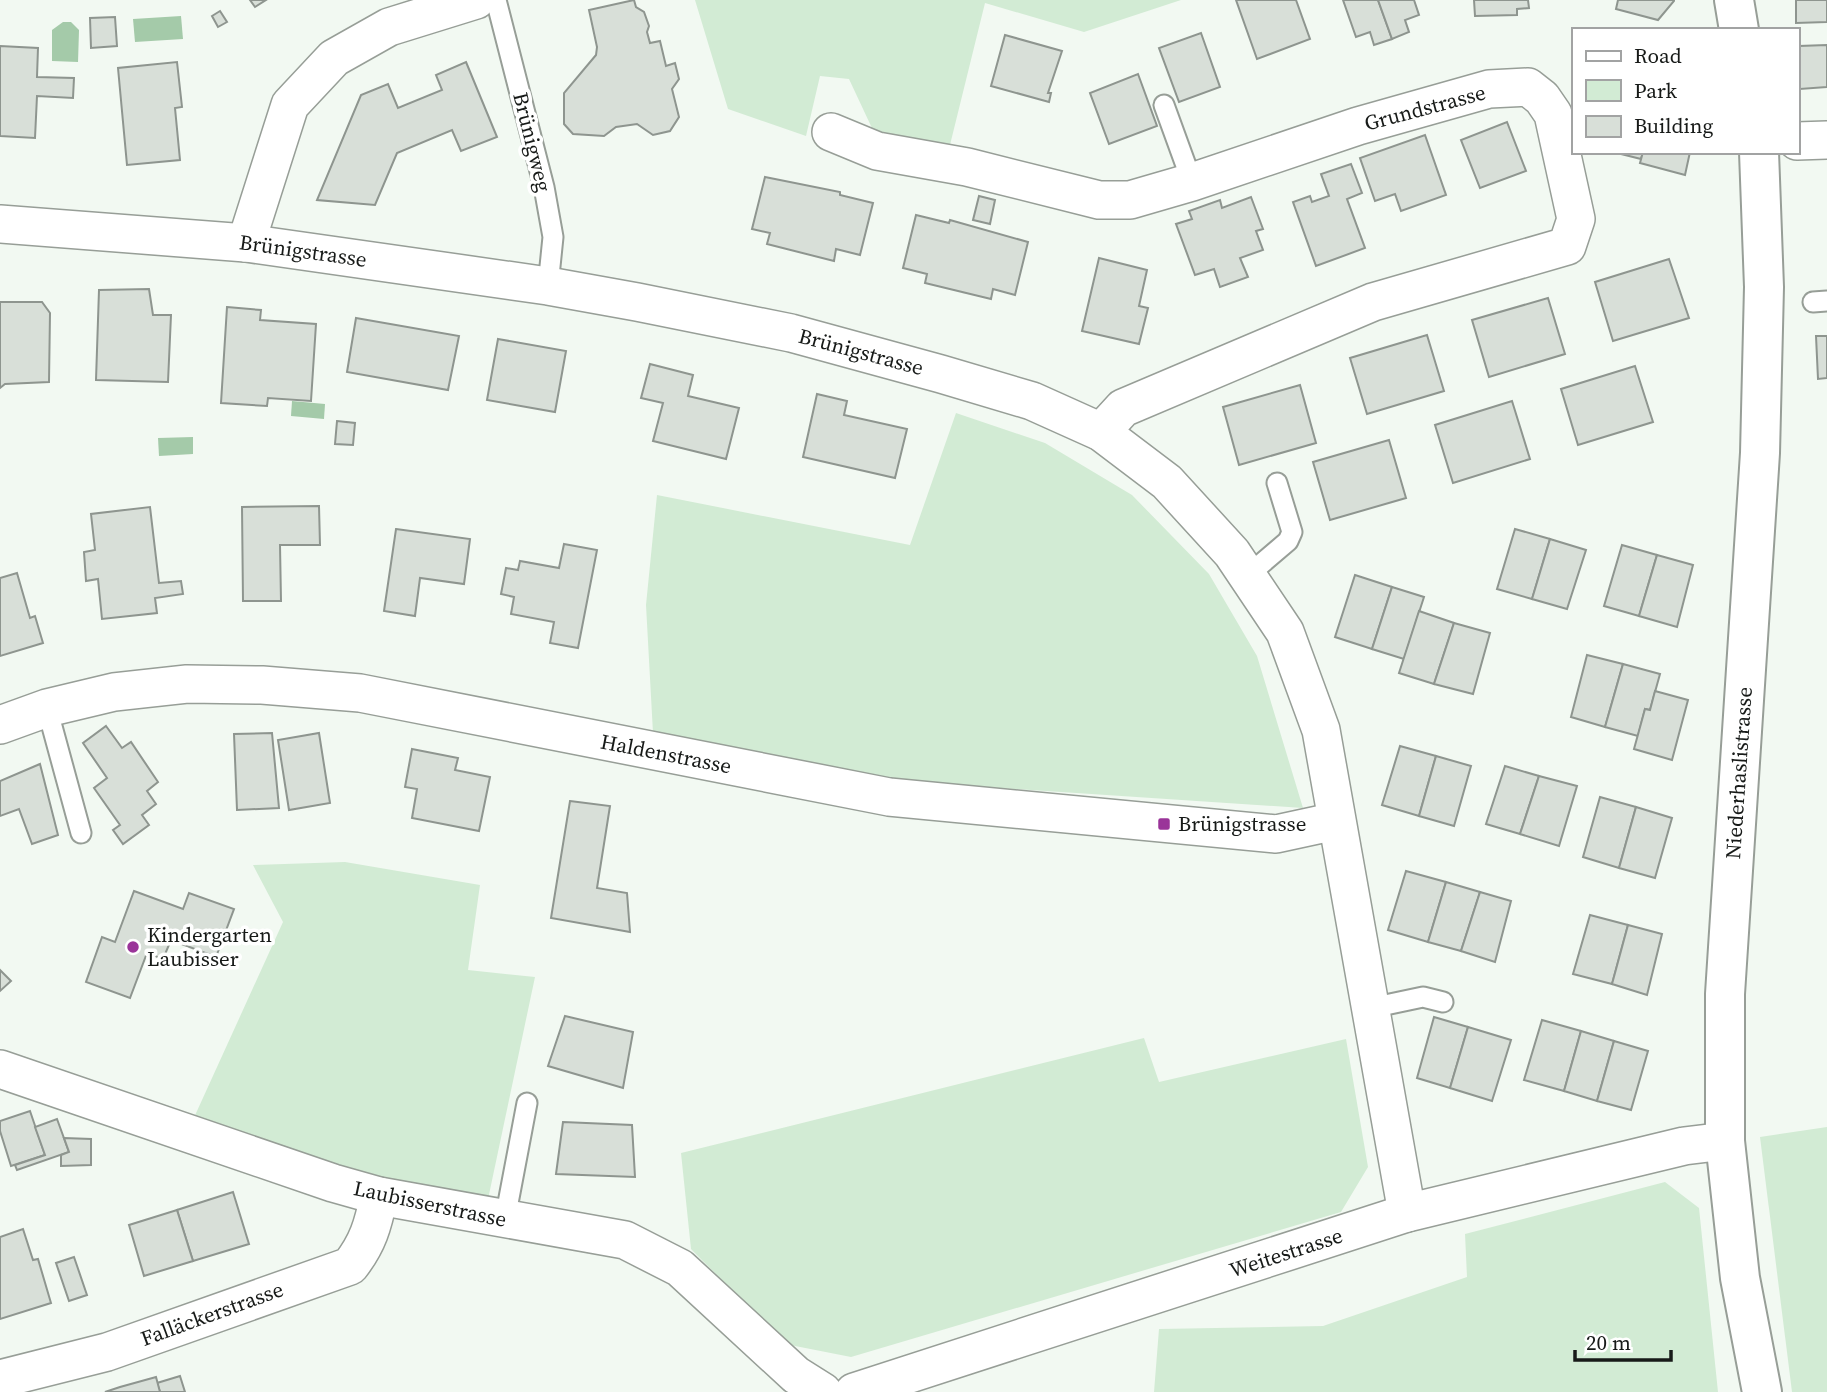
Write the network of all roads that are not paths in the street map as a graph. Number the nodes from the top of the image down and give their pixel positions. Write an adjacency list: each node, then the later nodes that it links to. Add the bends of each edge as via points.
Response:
1 (476, 0): 12 (street, via 389,27 334,58 289,105)
2 (495, 0): 13 (lane, Brünigweg, via 544,187 553,237)
3 (1734, 0): 4 (street)
4 (1739, 28)
5 (1164, 105): 10 (lane)
6 (831, 132): 10 (street, Grundstrasse, via 877,151 967,167 1100,200 1130,200)
7 (1827, 140): 8 (street)
8 (1799, 141)
9 (1759, 154): 25 (street, Niederhaslistrasse, via 1764,287 1760,453 1725,994)
10 (1192, 182): 14 (street, Grundstrasse, via 1358,125 1489,89 1528,87 1553,114 1576,219 1567,246 1412,289 1331,319 1123,408)
11 (0, 224): 12 (street, Brünigstrasse)
12 (246, 243): 13 (street, Brünigstrasse)
13 (548, 286): 14 (street, Brünigstrasse, via 791,333 1032,401)
14 (1101, 432): 16 (street, Brünigstrasse, via 1167,482 1232,552)
15 (1277, 483): 16 (lane, via 1292,532 1288,541)
16 (1247, 576): 19 (street, Brünigstrasse, via 1285,632 1321,730)
17 (47, 708): 18 (street, Haldenstrasse); 19 (street, Haldenstrasse, via 114,692 187,684 262,685 360,694 889,797 1276,834); 20 (lane)
18 (0, 725)
19 (1336, 821): 22 (street, Brünigstrasse)
20 (81, 833)
21 (1443, 1002): 22 (lane, via 1423,998)
22 (1371, 1008): 27 (street, Brünigstrasse)
23 (0, 1069): 26 (street, Laubisserstrasse)
24 (527, 1103): 28 (lane)
25 (1725, 1141): 27 (street, Weitestrasse, via 1684,1146); 32 (street, Niederhaslistrasse, via 1741,1278)
26 (379, 1196): 28 (street, Laubisserstrasse); 29 (street, Falläckerstrasse, via 363,1248 350,1266 107,1352)
27 (1407, 1213): 31 (street, Weitestrasse)
28 (505, 1219): 30 (street, Laubisserstrasse, via 625,1240 680,1268 796,1376)
29 (0, 1379)
30 (823, 1392)
31 (854, 1392)
32 (1762, 1392)

